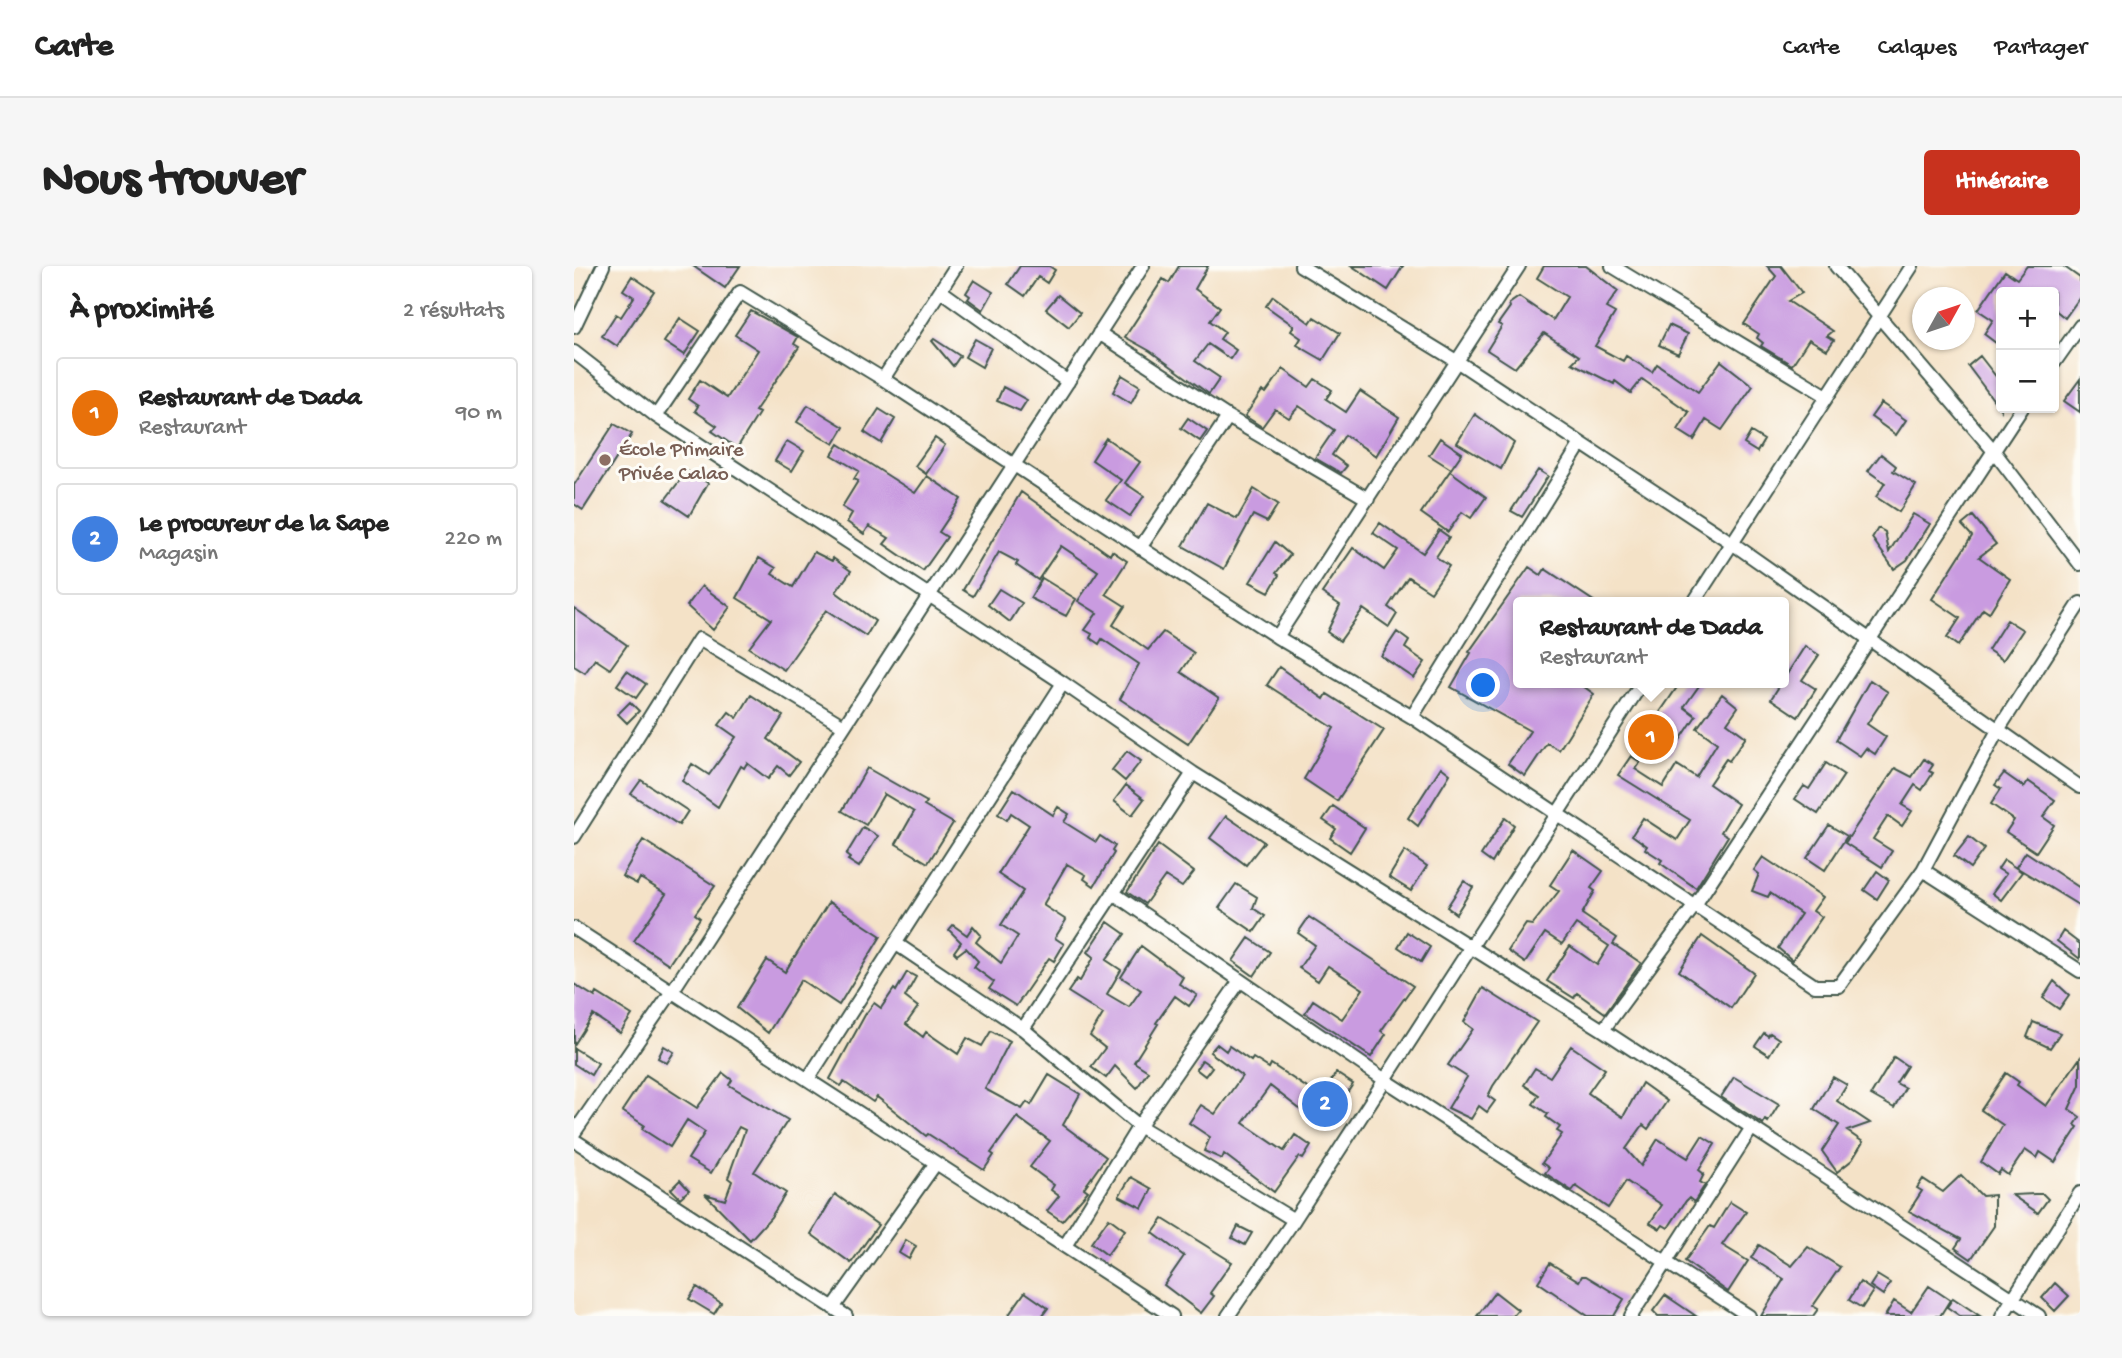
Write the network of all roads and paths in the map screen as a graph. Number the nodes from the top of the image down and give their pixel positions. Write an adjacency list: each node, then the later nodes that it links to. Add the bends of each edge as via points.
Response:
1 (603, 266): 12 (street)
2 (956, 266): 9 (street)
3 (1143, 266): 13 (street)
4 (1301, 266): 16 (street)
5 (1519, 266): 16 (street)
6 (1612, 266): 19 (street)
7 (1836, 266): 10 (street)
8 (1912, 266): 10 (street)
9 (941, 291): 17 (street); 18 (street)
10 (1878, 318): 19 (street); 24 (street)
11 (2080, 326): 15 (street)
12 (574, 327)
13 (1100, 333): 18 (street); 22 (street)
14 (574, 352): 21 (street)
15 (2059, 356)
16 (1458, 362): 23 (street); 26 (street)
17 (883, 379): 21 (street, via 740,292); 25 (street)
18 (1068, 382): 25 (street)
19 (1827, 396): 27 (street)
20 (2019, 413): 24 (street)
21 (656, 416): 30 (street)
22 (1228, 417): 26 (street); 28 (street)
23 (1580, 445): 27 (street); 37 (street)
24 (1993, 450): 29 (street); 34 (street)
25 (1015, 466): 28 (street); 30 (street)
26 (1368, 499): 33 (street)
27 (1732, 543): 31 (street); 34 (street)
28 (1140, 548): 33 (street)
29 (2080, 564)
30 (928, 594): 35 (street); 38 (street)
31 (1697, 597)
32 (2080, 603): 39 (street)
33 (1277, 637): 37 (street)
34 (1868, 638): 39 (street); 46 (street)
35 (1063, 683): 40 (street); 48 (street)
36 (1639, 688): 42 (street)
37 (1412, 717): 42 (street)
38 (844, 726): 43 (street, via 699,639); 52 (street)
39 (1998, 730): 41 (street); 44 (street)
40 (1193, 773): 45 (street); 49 (street)
41 (2080, 786)
42 (1557, 814): 46 (street); 49 (street)
43 (574, 837)
44 (1923, 870): 46 (street, via 1839,986 1815,986); 50 (street)
45 (1113, 893): 51 (street); 53 (street)
46 (1695, 905): 54 (street)
47 (574, 928): 52 (street)
48 (895, 943): 53 (street); 55 (street)
49 (1471, 947): 54 (street); 56 (street)
50 (2080, 971)
51 (1239, 982): 56 (street); 57 (street)
52 (673, 990): 55 (street); 59 (street)
53 (1023, 1029): 57 (street)
54 (1603, 1030): 58 (street)
55 (808, 1079): 61 (street)
56 (1385, 1080): 63 (street); 65 (street)
57 (1139, 1126): 63 (street); 64 (street)
58 (1751, 1129): 65 (street); 66 (street)
59 (574, 1133)
60 (574, 1140): 67 (street)
61 (936, 1163): 64 (street); 67 (street)
62 (2080, 1193): 66 (street)
63 (1294, 1220): 70 (street)
64 (1065, 1246): 69 (street)
65 (1666, 1259): 71 (street); 72 (street)
66 (2013, 1299): 73 (street); 74 (street)
67 (833, 1308): 68 (street)
68 (846, 1316)
69 (1172, 1316)
70 (1228, 1316)
71 (1631, 1316)
72 (1749, 1316)
73 (2002, 1316)
74 (2039, 1316)

